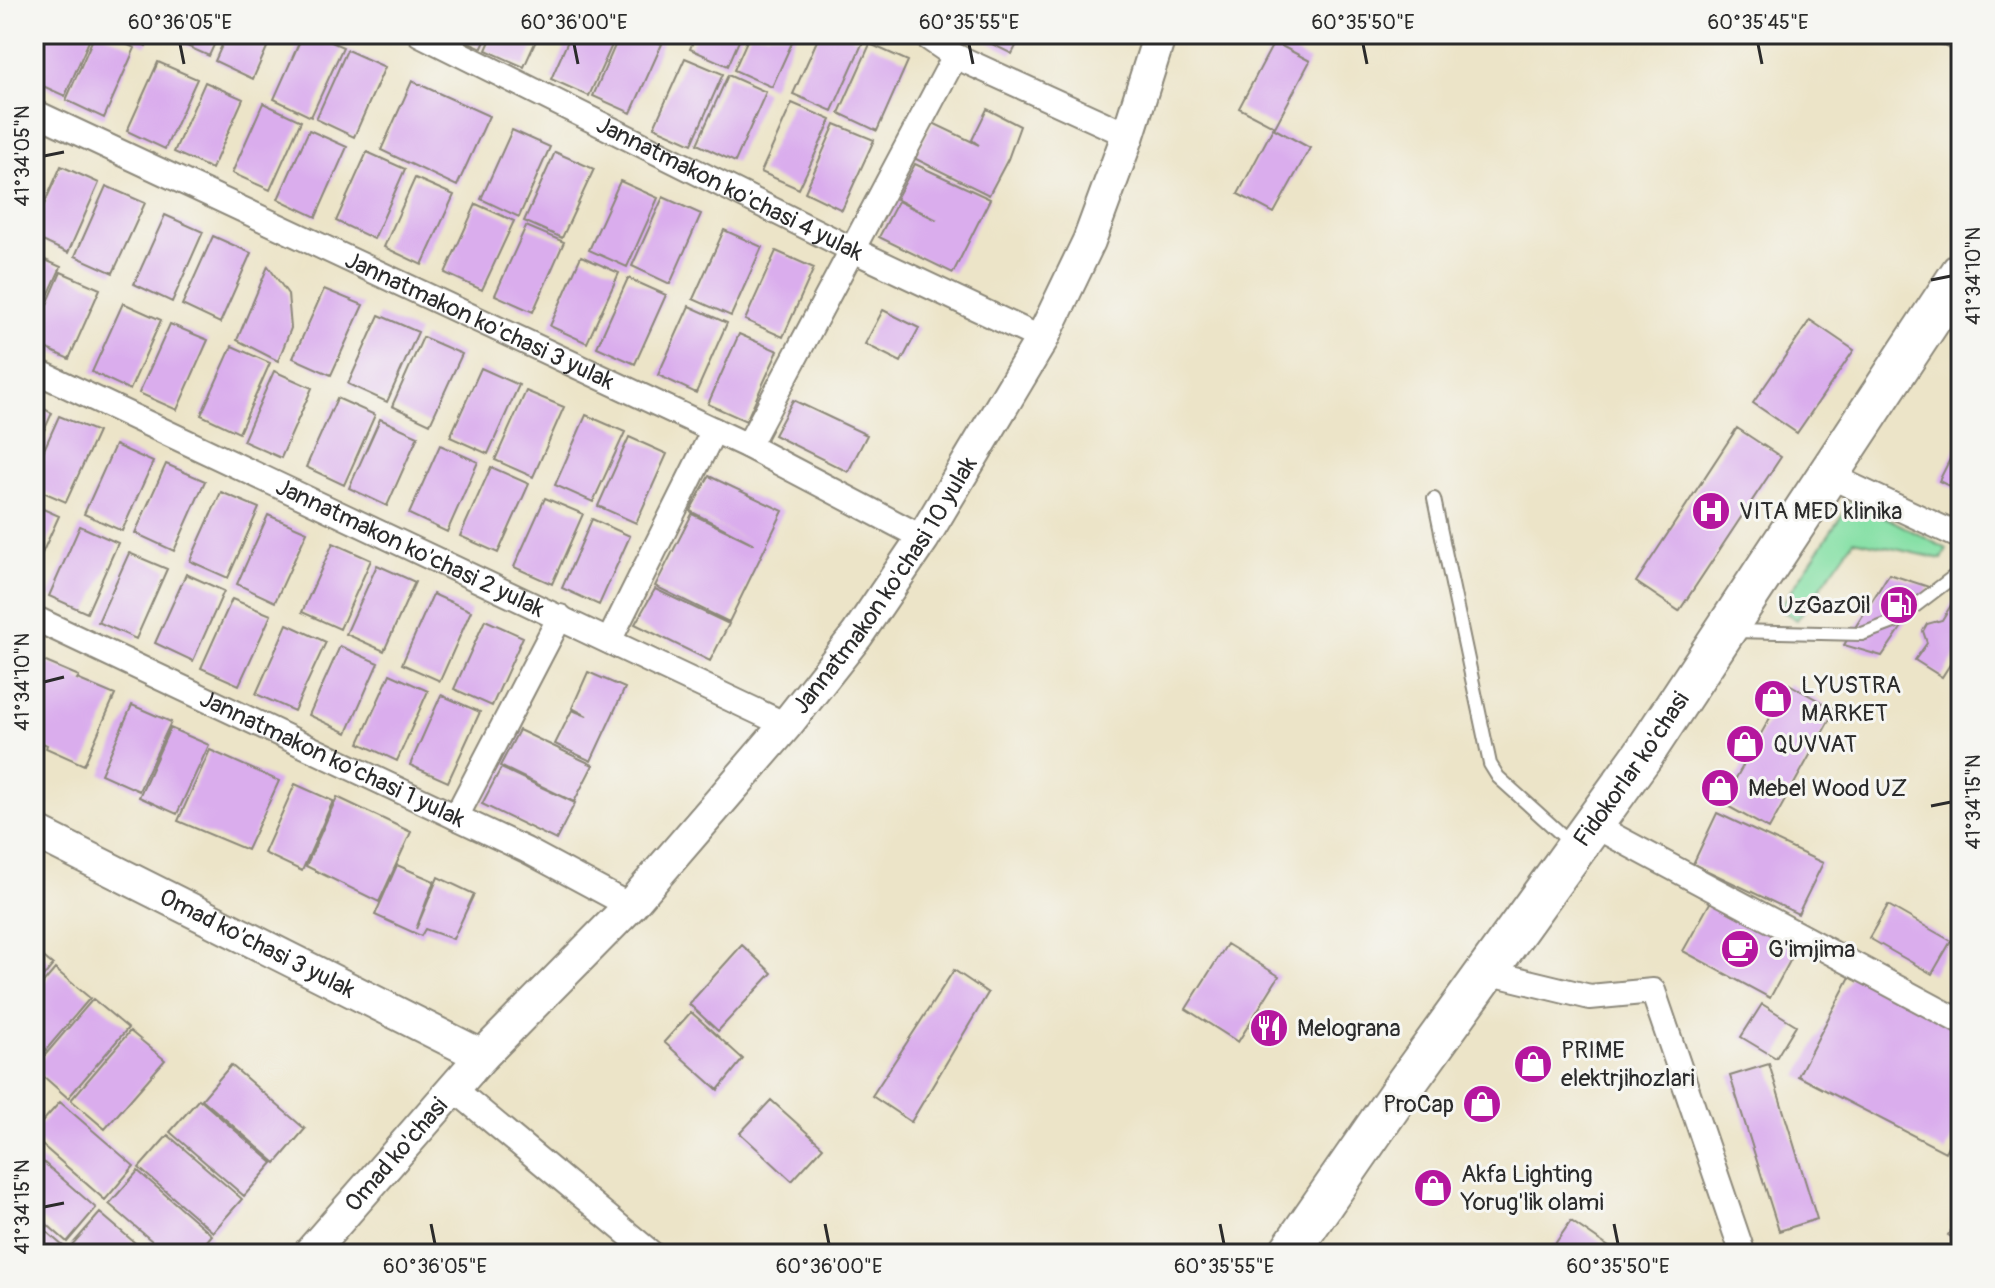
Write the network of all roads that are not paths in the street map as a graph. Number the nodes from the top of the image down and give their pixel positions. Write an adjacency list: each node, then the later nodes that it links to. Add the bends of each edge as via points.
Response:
1 (420, 34): 9 (street, Jannatmakon ko'chasi 4 yulak)
2 (923, 34): 6 (street)
3 (1160, 34): 8 (street, Jannatmakon ko'chasi 10 yulak)
4 (1949, 34): 5 (street)
5 (1961, 41)
6 (955, 56): 8 (street); 9 (street)
7 (34, 112): 13 (street, Jannatmakon ko'chasi 3 yulak)
8 (1128, 135): 11 (street, Jannatmakon ko'chasi 10 yulak, via 1089,241)
9 (851, 249): 11 (street, Jannatmakon ko'chasi 4 yulak); 14 (street)
10 (1961, 273): 15 (main road, Fidokorlar ko'chasi)
11 (1042, 339): 18 (street, Jannatmakon ko'chasi 10 yulak)
12 (34, 370): 20 (street, Jannatmakon ko'chasi 2 yulak)
13 (714, 430): 14 (street, Jannatmakon ko'chasi 3 yulak); 23 (street)
14 (748, 446): 18 (street, Jannatmakon ko'chasi 3 yulak)
15 (1828, 475): 17 (street); 22 (main road, Fidokorlar ko'chasi)
16 (1434, 499): 27 (lane, via 1490,764 1498,777)
17 (1961, 537)
18 (923, 538): 24 (street, Jannatmakon ko'chasi 10 yulak, via 857,635)
19 (1961, 571): 22 (lane, via 1894,622 1862,634)
20 (560, 617): 23 (street, Jannatmakon ko'chasi 2 yulak); 25 (street)
21 (34, 618): 25 (street, Jannatmakon ko'chasi 1 yulak)
22 (1725, 630): 27 (main road, Fidokorlar ko'chasi)
23 (609, 641): 24 (street, Jannatmakon ko'chasi 2 yulak)
24 (786, 725): 28 (street, Jannatmakon ko'chasi 10 yulak)
25 (456, 817): 28 (street, Jannatmakon ko'chasi 1 yulak)
26 (34, 831): 31 (street, Omad ko'chasi 3 yulak)
27 (1585, 836): 29 (main road, Fidokorlar ko'chasi); 30 (street)
28 (630, 906): 31 (street, Jannatmakon ko'chasi 10 yulak)
29 (1487, 972): 35 (main road, Fidokorlar ko'chasi); 36 (street, via 1590,997 1653,991)
30 (1961, 1022)
31 (482, 1056): 32 (street, Omad ko'chasi)
32 (454, 1089): 33 (street, Omad ko'chasi); 34 (street)
33 (309, 1254)
34 (652, 1254)
35 (1288, 1254)
36 (1743, 1254)

